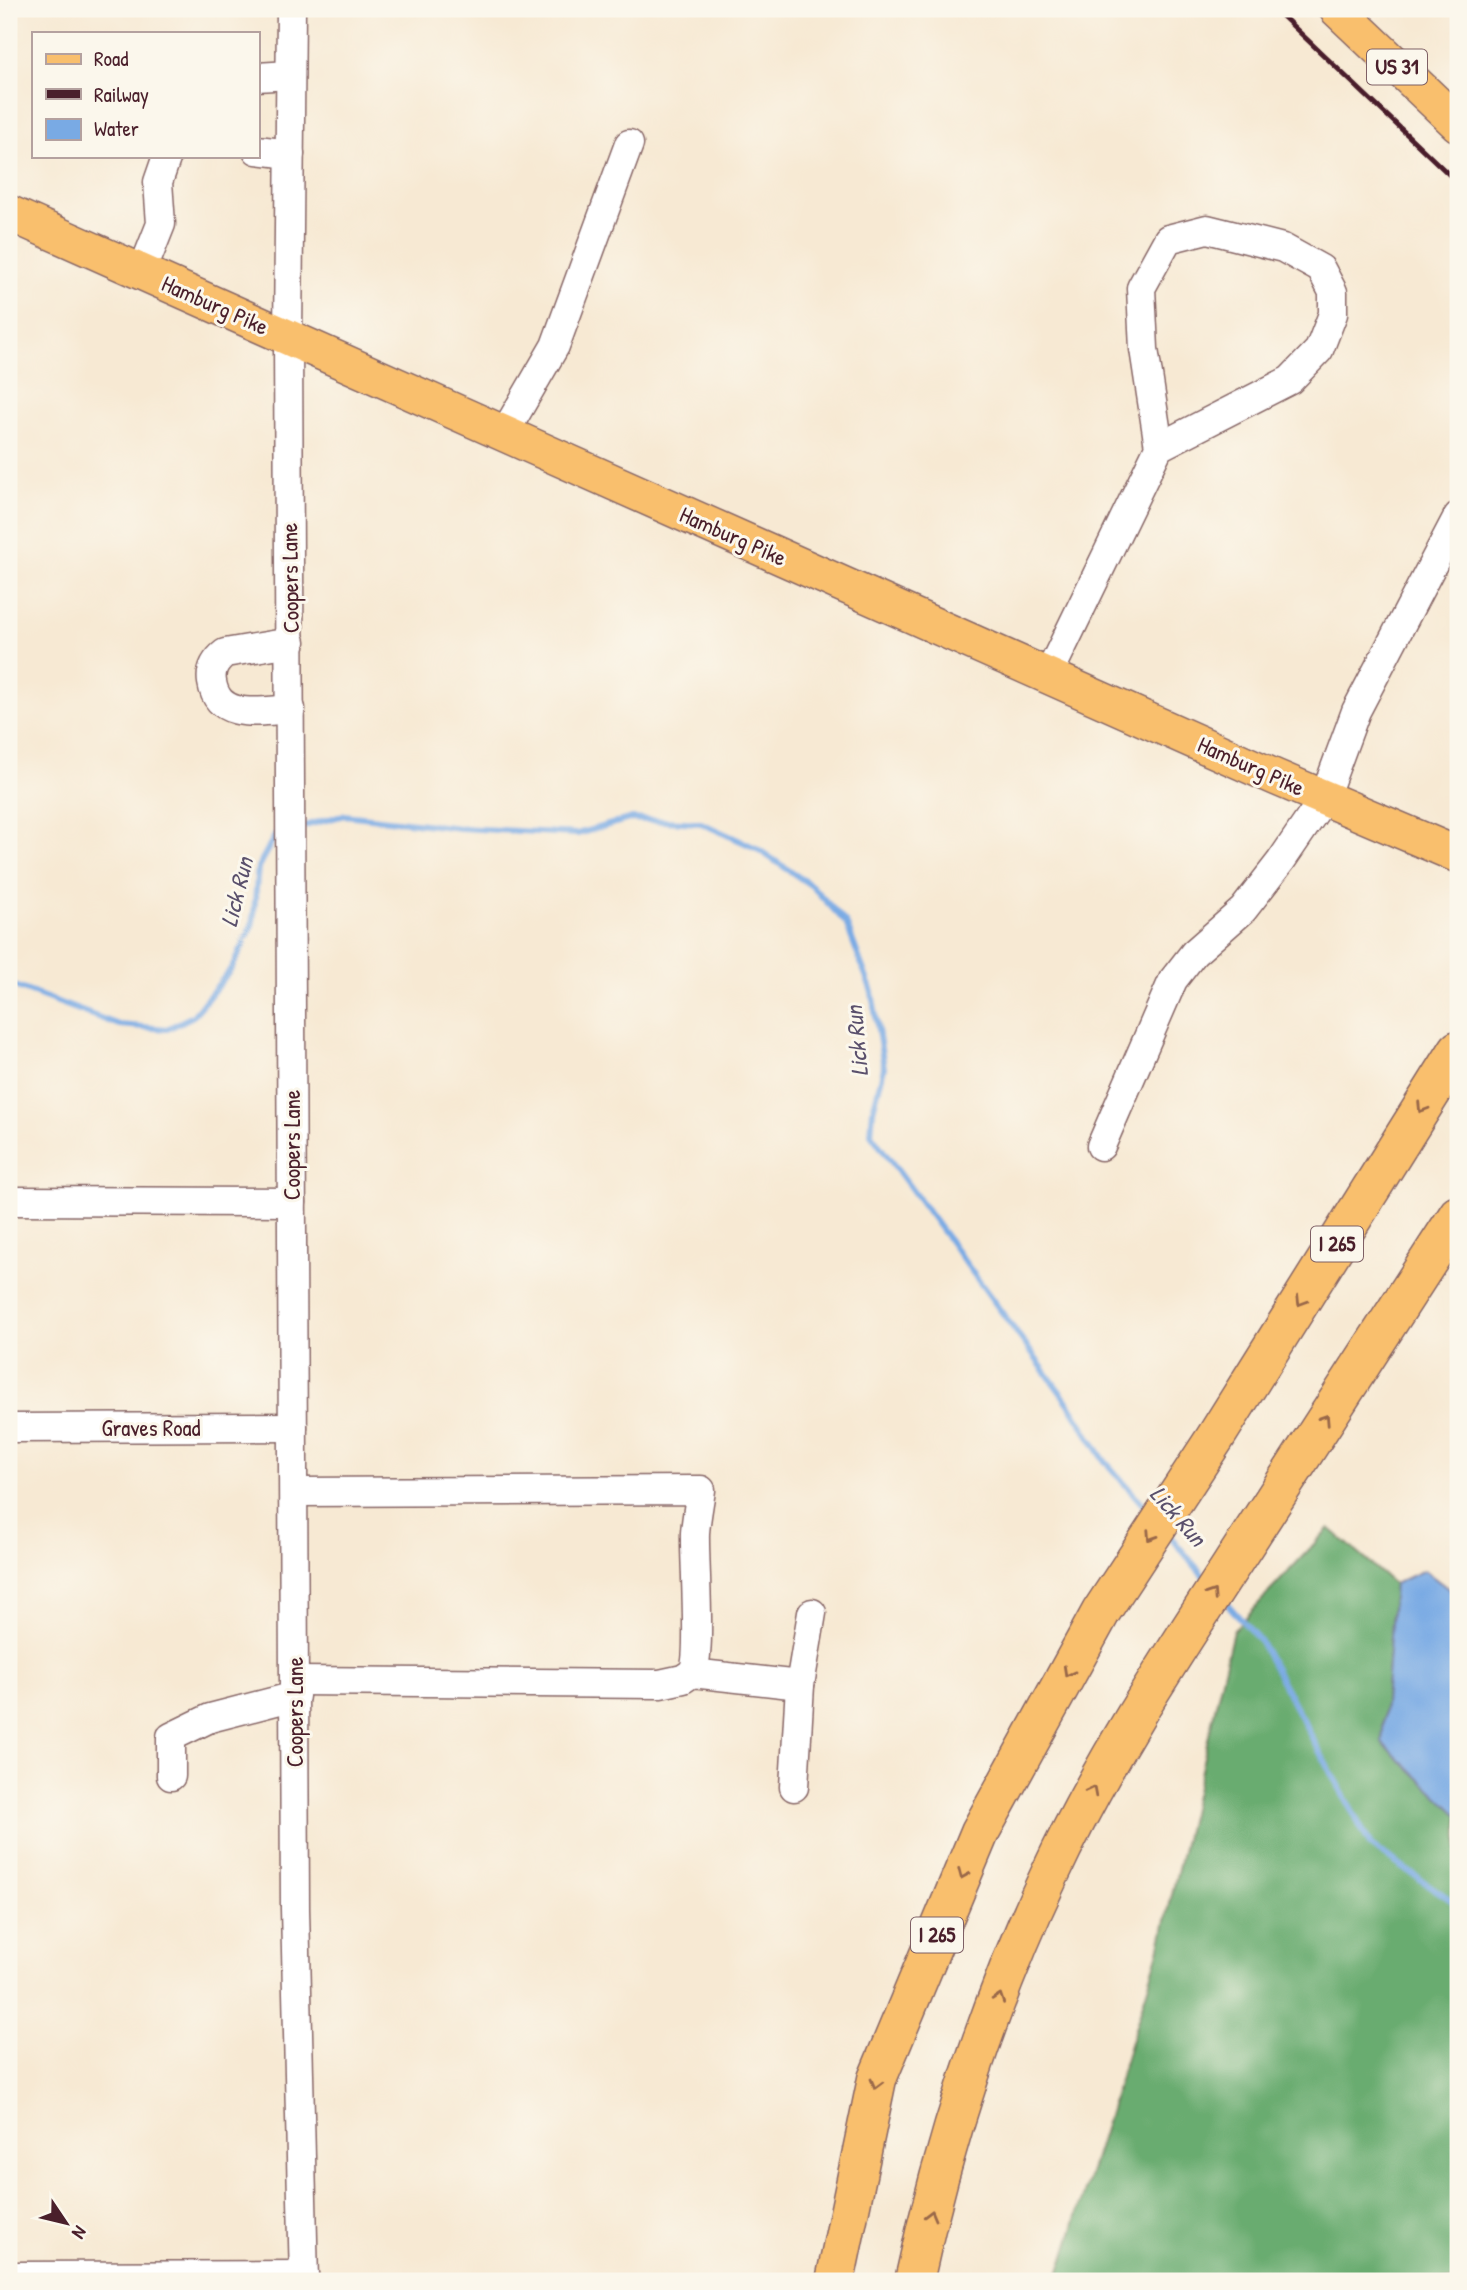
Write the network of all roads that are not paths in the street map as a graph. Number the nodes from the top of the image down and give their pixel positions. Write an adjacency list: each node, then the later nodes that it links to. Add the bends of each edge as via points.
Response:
1 (290, 9): 3 (street, Coopers Lane)
2 (1337, 9): 5 (main road, US 31)
3 (290, 75): 4 (street); 8 (street, Coopers Lane)
4 (259, 77)
5 (1458, 124)
6 (629, 144): 13 (street, via 555,346)
7 (259, 150): 8 (street)
8 (290, 154): 12 (street, Coopers Lane)
9 (166, 158): 11 (street, via 158,182 161,224)
10 (9, 213): 11 (main road, Hamburg Pike)
11 (142, 272): 12 (main road, Hamburg Pike)
12 (288, 338): 13 (main road, Hamburg Pike); 16 (street, Coopers Lane)
13 (504, 434): 17 (main road, Hamburg Pike)
14 (1159, 447): 14 (street, via 1143,349 1141,288 1168,239 1207,229 1283,248 1321,269 1333,292 1334,314 1319,350 1290,380); 17 (street)
15 (1458, 516): 19 (street, via 1356,711)
16 (291, 642): 18 (street, Coopers Lane); 18 (street, via 225,653 216,659 211,674 214,696 226,708 243,712)
17 (1048, 676): 19 (main road, Hamburg Pike)
18 (291, 709): 24 (street, Coopers Lane)
19 (1324, 798): 20 (main road, Hamburg Pike); 22 (street, via 1243,910 1194,953 1173,980)
20 (1458, 855)
21 (1458, 1050): 37 (highway, I 265, one-way to 37, via 1101,1612 980,1832 877,2079)
22 (1101, 1146)
23 (9, 1201): 24 (street)
24 (292, 1202): 26 (street, Coopers Lane)
25 (1458, 1215): 38 (highway, one-way to 25, via 957,2118 1004,1984 1049,1875 1099,1777 1175,1651)
26 (293, 1427): 27 (street, Graves Road); 28 (street, Coopers Lane)
27 (9, 1428)
28 (295, 1492): 30 (street, via 701,1490 695,1531 698,1646); 32 (street, Coopers Lane)
29 (812, 1613): 31 (street)
30 (692, 1673): 31 (street); 32 (street, via 660,1684)
31 (800, 1685): 34 (street)
32 (295, 1688): 33 (street, via 171,1737); 36 (street, Coopers Lane)
33 (171, 1776)
34 (793, 1787)
35 (9, 2276): 36 (street)
36 (304, 2278)
37 (835, 2281)
38 (914, 2281)

